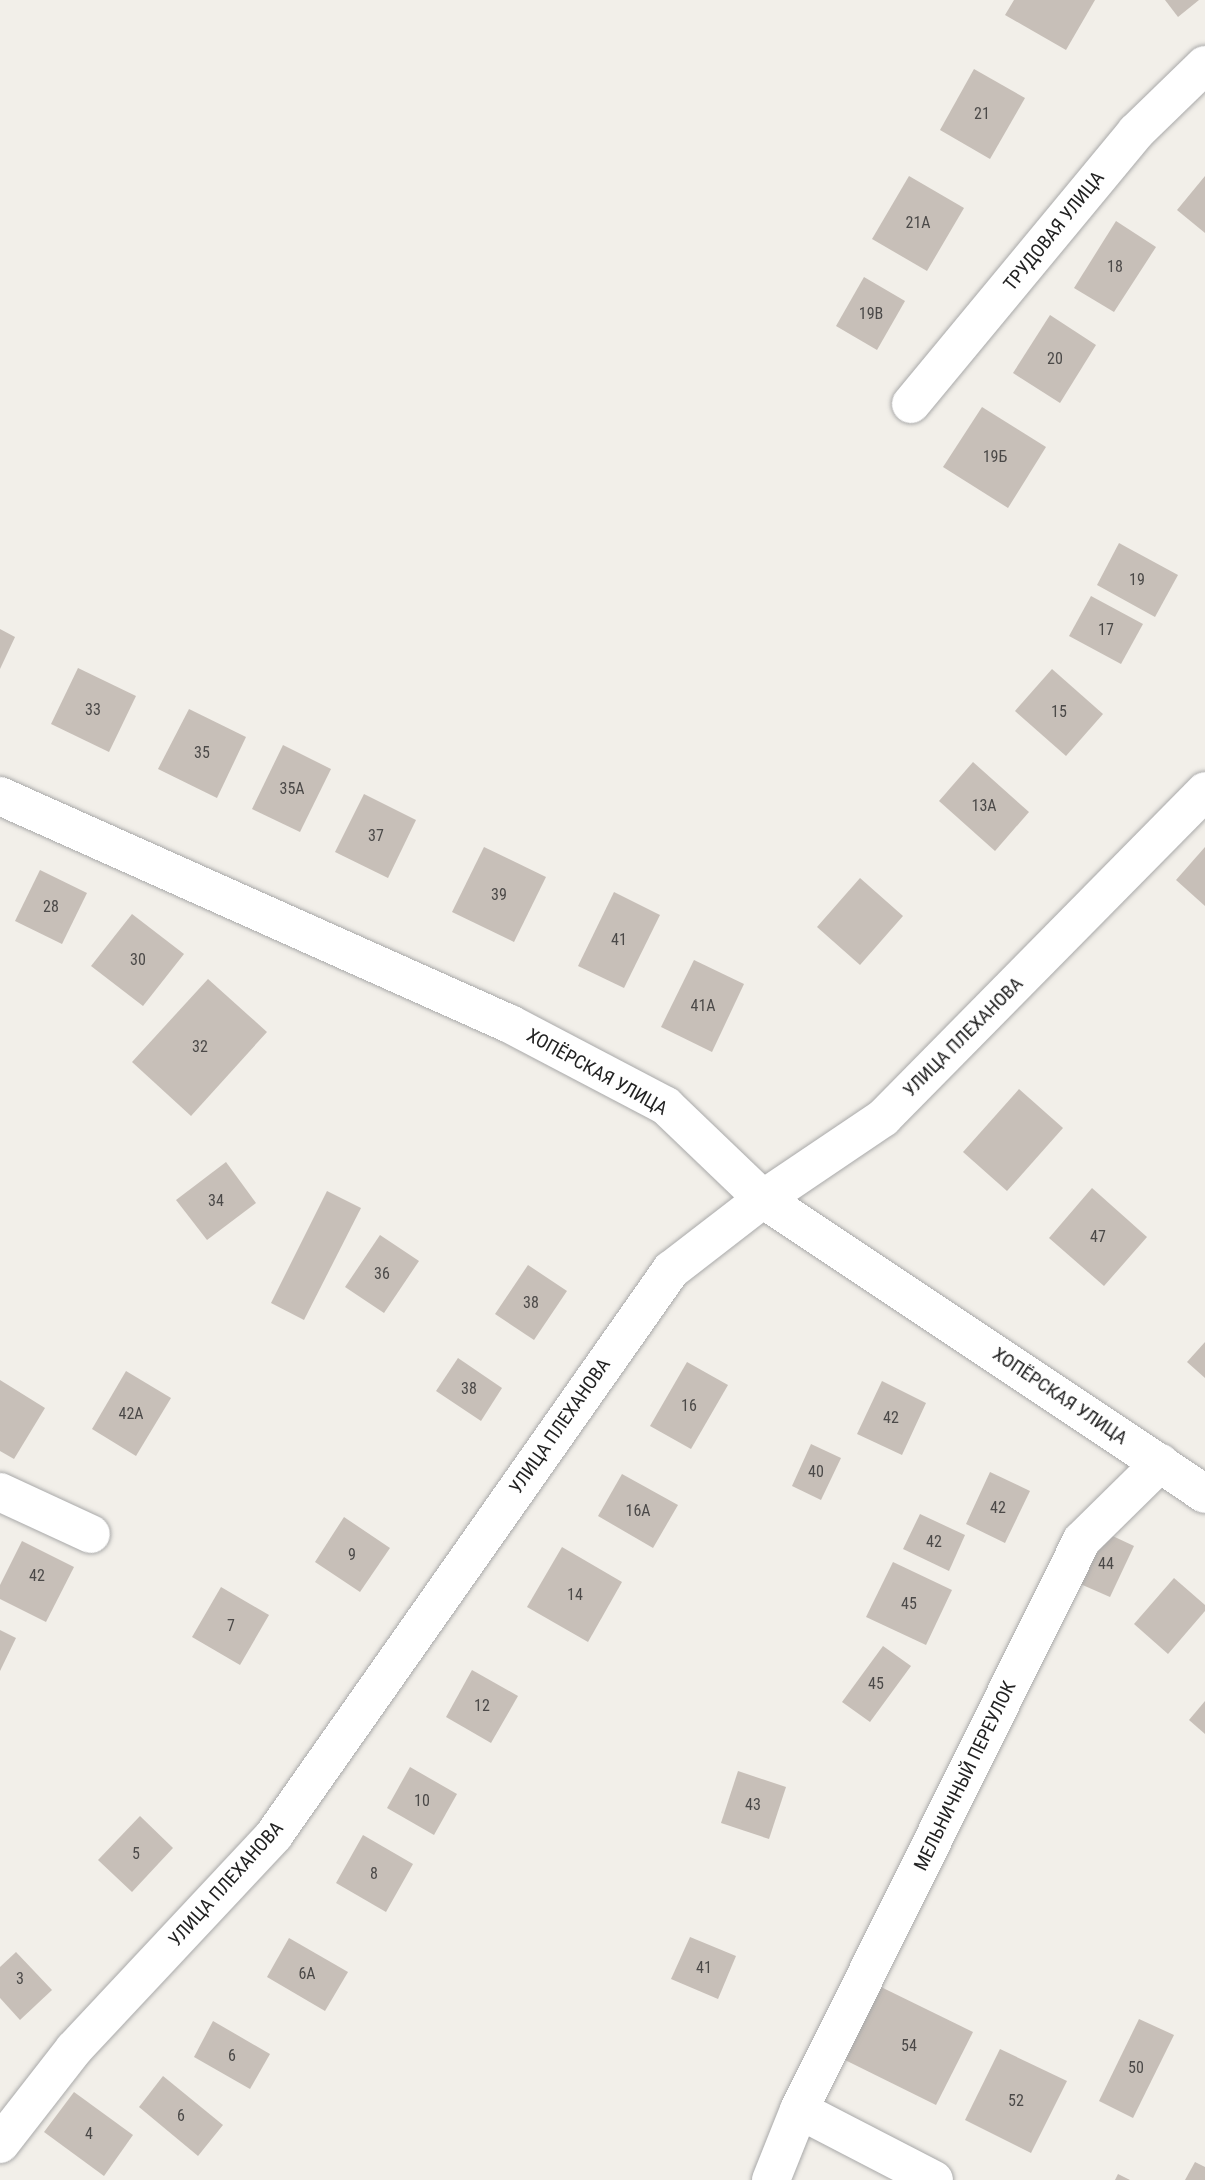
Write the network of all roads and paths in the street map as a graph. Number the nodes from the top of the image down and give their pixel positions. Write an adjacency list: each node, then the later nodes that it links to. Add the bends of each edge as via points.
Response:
1 (1205, 65): 2 (street, ТРУДОВАЯ УЛИЦА, via 1136,132)
2 (911, 404)
3 (1205, 791): 5 (street, УЛИЦА ПЛЕХАНОВА, via 883,1118)
4 (0, 796): 5 (street, ХОПЁРСКАЯ УЛИЦА, via 510,1024 666,1107)
5 (763, 1199): 6 (street, ХОПЁРСКАЯ УЛИЦА); 11 (street, УЛИЦА ПЛЕХАНОВА, via 671,1270 274,1835 74,2049)
6 (1160, 1463): 8 (street, ХОПЁРСКАЯ УЛИЦА); 10 (street, МЕЛЬНИЧНЫЙ ПЕРЕУЛОК, via 1082,1540)
7 (0, 1492): 9 (street)
8 (1205, 1494)
9 (91, 1534)
10 (799, 2110): 12 (street, МЕЛЬНИЧНЫЙ ПЕРЕУЛОК); 13 (street)
11 (0, 2144)
12 (771, 2180)
13 (934, 2180)

